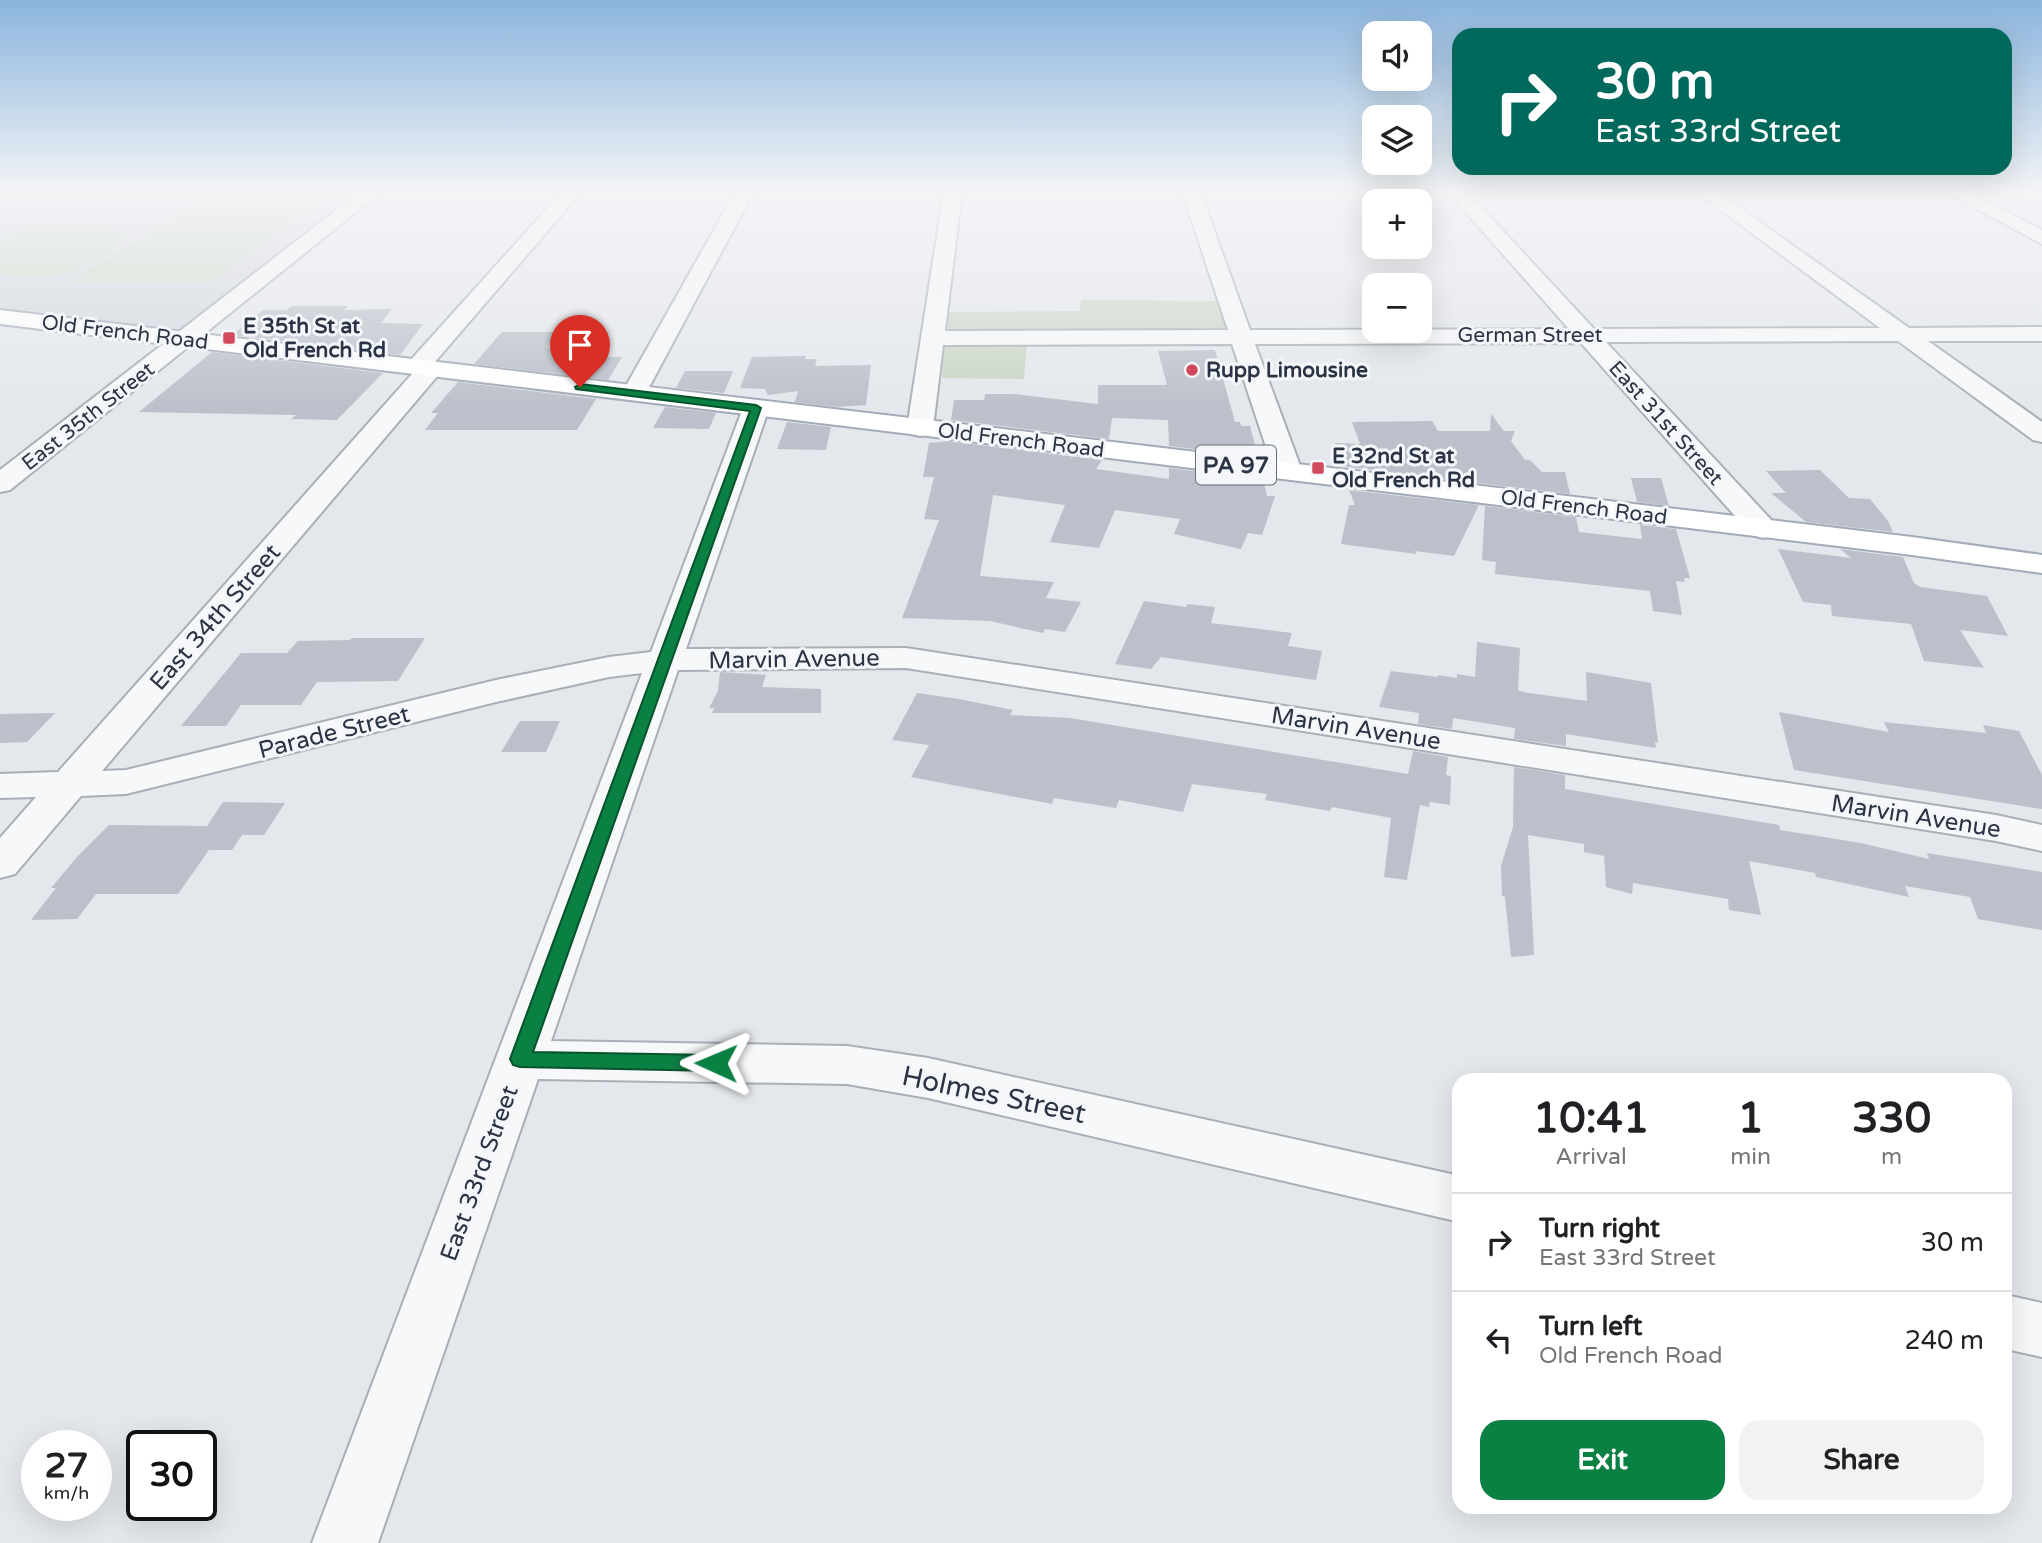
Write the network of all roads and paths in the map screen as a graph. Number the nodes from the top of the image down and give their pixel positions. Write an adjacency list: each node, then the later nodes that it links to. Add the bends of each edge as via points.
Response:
1 (281, 263): 14 (street, East 35th Street)
2 (512, 263): 15 (street, East 34th Street)
3 (705, 263): 16 (street)
4 (943, 263): 13 (street)
5 (1217, 263): 12 (street)
6 (1521, 263): 11 (street, East 31st Street)
7 (1805, 263): 9 (street)
8 (0, 317): 14 (main road, Old French Road / PA 97)
9 (1904, 334): 10 (street, German Street); 11 (street, German Street); 19 (street)
10 (2042, 334)
11 (1586, 335): 12 (street, German Street); 22 (street, East 31st Street)
12 (1243, 336): 13 (street, German Street); 20 (street)
13 (933, 338): 18 (street)
14 (183, 340): 15 (main road, Old French Road / PA 97); 21 (street, East 35th Street)
15 (423, 368): 16 (main road, Old French Road / PA 97); 25 (street, East 34th Street)
16 (634, 393): 17 (main road, Old French Road / PA 97)
17 (756, 408): 18 (main road, Old French Road / PA 97); 24 (street, East 33rd Street)
18 (920, 428): 20 (main road, Old French Road / PA 97)
19 (2042, 434)
20 (1288, 471): 22 (main road, Old French Road / PA 97)
21 (0, 484)
22 (1763, 529): 23 (main road, Old French Road / PA 97)
23 (2042, 564)
24 (666, 660): 25 (street, Parade Street, via 496,691 126,782); 27 (street, Marvin Avenue, via 906,658); 29 (street, East 33rd Street)
25 (69, 784): 26 (street, Parade Street); 28 (street, East 34th Street)
26 (0, 786)
27 (2042, 838)
28 (0, 864)
29 (520, 1059): 30 (street, Holmes Street, via 847,1065 982,1090); 33 (street, East 33rd Street)
30 (1452, 1197)
31 (2012, 1324): 32 (street)
32 (2042, 1331)
33 (345, 1543)

